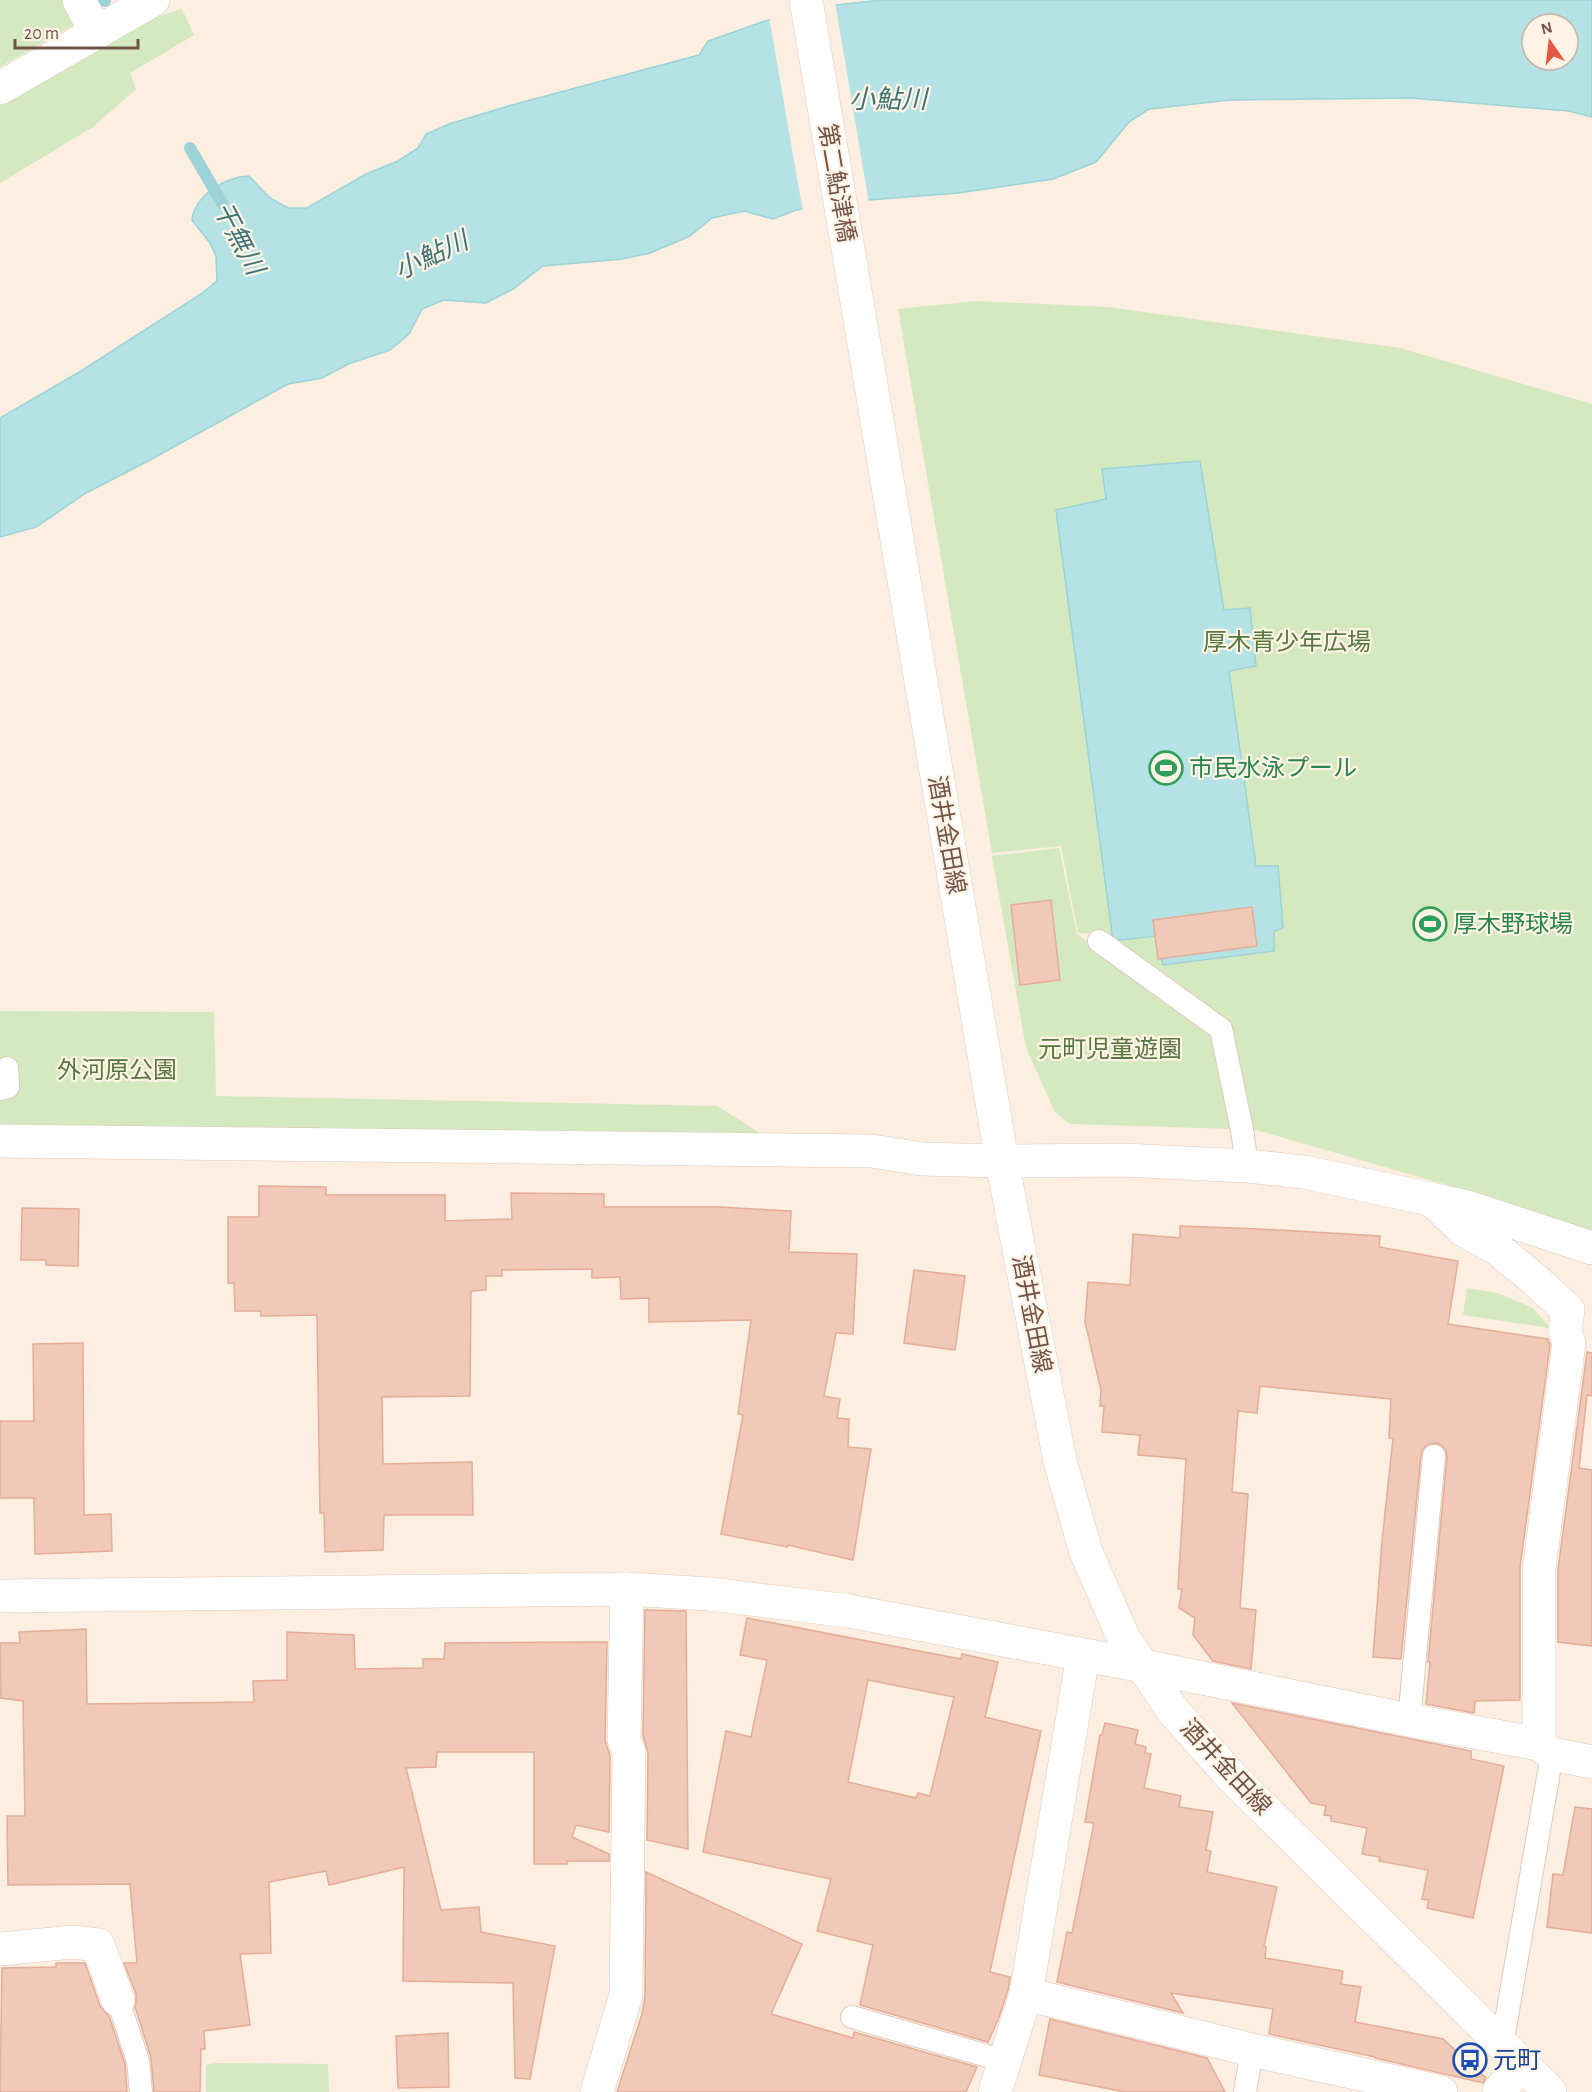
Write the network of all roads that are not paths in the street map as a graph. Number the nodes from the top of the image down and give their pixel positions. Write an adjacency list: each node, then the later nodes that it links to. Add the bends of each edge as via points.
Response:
1 (79, 0): 4 (street)
2 (153, 0): 4 (street)
3 (806, 0): 6 (street, 第二鮎津橋)
4 (96, 33): 5 (street)
5 (0, 88)
6 (868, 366): 9 (street, 酒井金田線)
7 (1099, 941): 10 (lane, via 1221,1029)
8 (0, 1141): 9 (street, via 872,1150 922,1159)
9 (1002, 1161): 10 (street, via 1123,1160); 17 (street, 酒井金田線, via 1072,1507 1111,1612)
10 (1247, 1166): 11 (street, via 1304,1172)
11 (1430, 1198): 12 (street); 19 (street, via 1462,1229 1496,1248 1568,1310 1565,1331 1569,1343 1539,1569)
12 (1592, 1248)
13 (1434, 1456): 18 (lane)
14 (627, 1589): 15 (street); 16 (street, via 710,1594 849,1611); 29 (street, via 626,1995)
15 (0, 1596)
16 (1083, 1656): 17 (street); 22 (street)
17 (1143, 1666): 18 (street); 26 (street, 酒井金田線, via 1174,1712 1231,1776)
18 (1409, 1720): 19 (street)
19 (1545, 1749): 20 (street); 26 (lane)
20 (1592, 1762)
21 (0, 1948): 23 (street, via 73,1942 98,1945)
22 (1026, 1994): 25 (street); 27 (street)
23 (118, 2000): 28 (lane, via 138,2061)
24 (852, 2017): 27 (lane)
25 (1252, 2050): 31 (lane); 32 (street)
26 (1511, 2055): 33 (street); 34 (street, 酒井金田線)
27 (1005, 2061): 30 (street)
28 (141, 2092)
29 (597, 2092)
30 (995, 2092)
31 (1245, 2092)
32 (1441, 2092)
33 (1499, 2092)
34 (1550, 2092)

